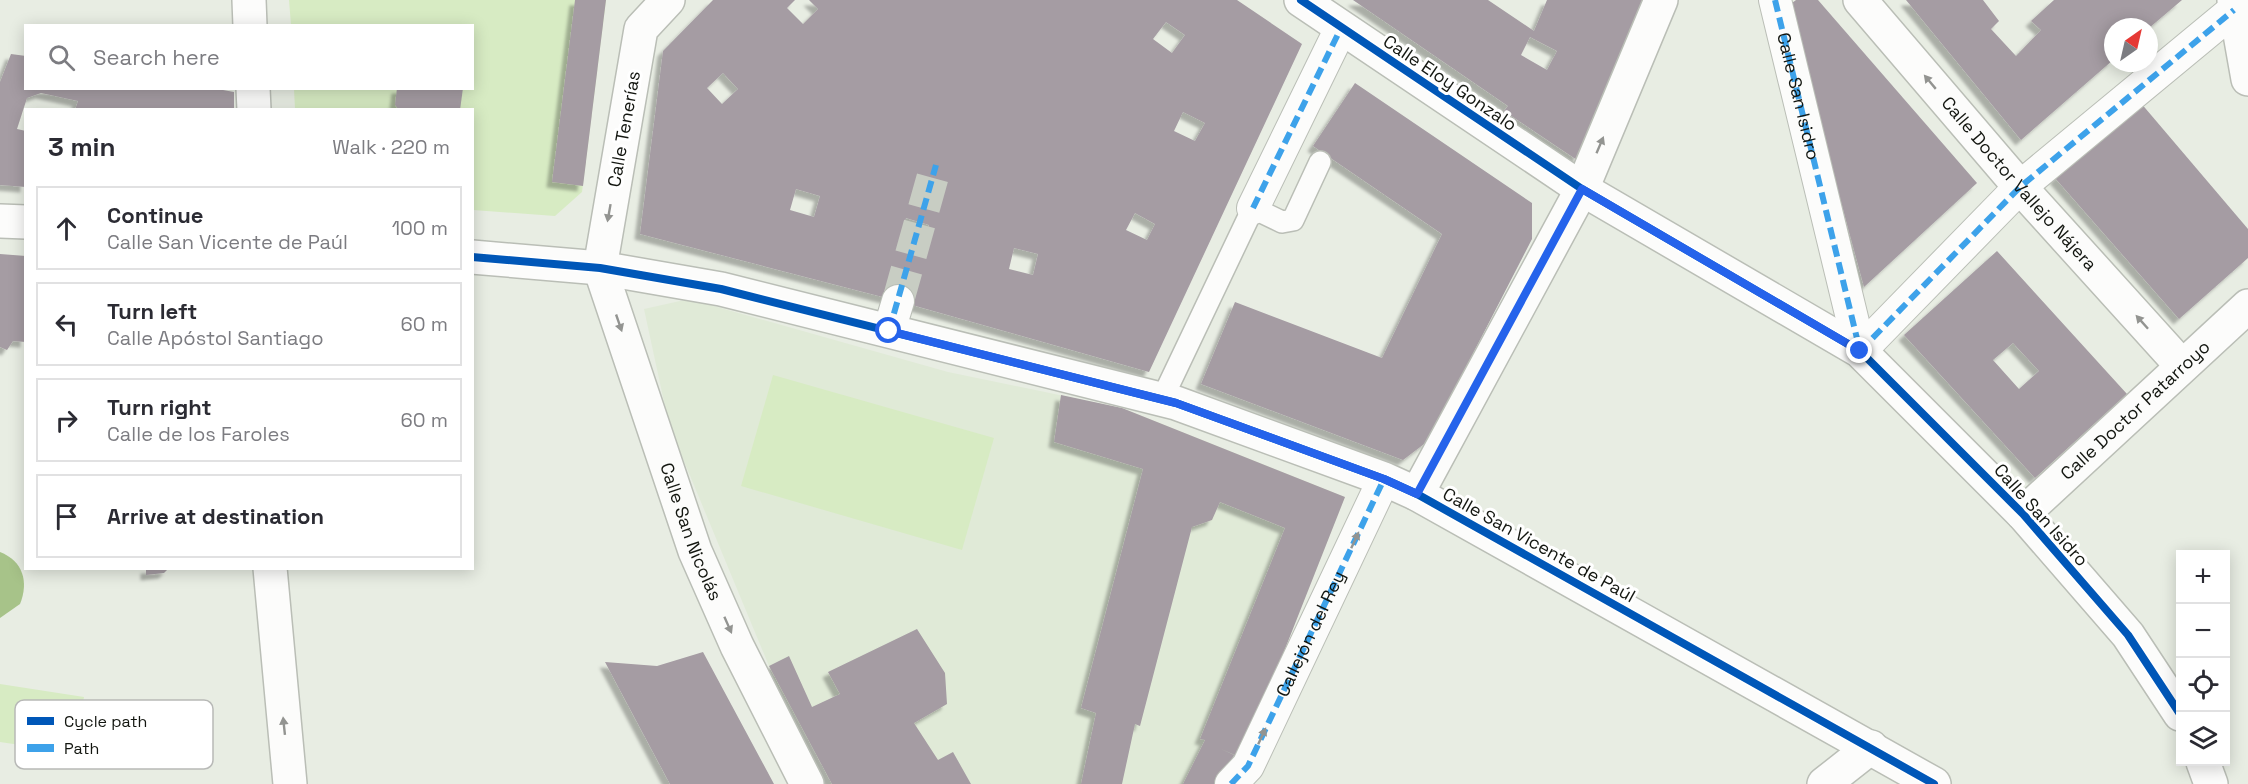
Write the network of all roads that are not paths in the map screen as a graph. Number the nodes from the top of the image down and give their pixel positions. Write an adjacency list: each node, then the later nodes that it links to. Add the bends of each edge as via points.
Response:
1 (249, 0): 9 (street)
2 (668, 0): 8 (street, Calle Tenerías)
3 (1301, 0): 10 (street, Calle Eloy Gonzalo)
4 (1661, 0): 16 (street, one-way to 4)
5 (1775, 0): 23 (street, Calle San Isidro)
6 (1860, 0): 15 (street, Calle Doctor Vallejo Nájera, one-way to 6)
7 (2234, 5): 11 (street); 15 (street)
8 (643, 14): 21 (street, Calle Tenerías, one-way to 21)
9 (250, 24)
10 (1341, 28): 16 (street, Calle Eloy Gonzalo); 17 (street)
11 (2248, 79)
12 (253, 90): 13 (street)
13 (254, 108)
14 (1320, 162): 17 (lane, via 1293,220 1282,222)
15 (2020, 187): 23 (street); 24 (street, Calle Doctor Vallejo Nájera, one-way to 15)
16 (1582, 189): 23 (street, Calle Eloy Gonzalo); 27 (street)
17 (1253, 208): 25 (lane)
18 (0, 221): 19 (street)
19 (24, 222)
20 (474, 257): 21 (street, Calle San Vicente de Paúl)
21 (600, 268): 25 (street, Calle San Vicente de Paúl, via 894,316); 34 (street, Calle San Nicolás, one-way to 34, via 695,551 737,646)
22 (2248, 306): 24 (street, Calle Doctor Patarroyo)
23 (1860, 351): 28 (street, Calle San Isidro)
24 (2182, 366): 28 (street, Calle Doctor Patarroyo)
25 (1162, 399): 26 (street, Calle San Vicente de Paúl)
26 (1384, 479): 27 (street, Calle San Vicente de Paúl); 35 (street, Callejón del Rey, one-way to 26, via 1248,766)
27 (1417, 494): 31 (street, Calle San Vicente de Paúl)
28 (2023, 514): 30 (street, Calle San Isidro, via 2128,635)
29 (270, 570): 33 (street, one-way to 29)
30 (2180, 712)
31 (1871, 747): 36 (street); 37 (street, Calle San Vicente de Paúl)
32 (2204, 766): 38 (street)
33 (290, 784)
34 (807, 784)
35 (1231, 784)
36 (1824, 784)
37 (1934, 784)
38 (2211, 784)

